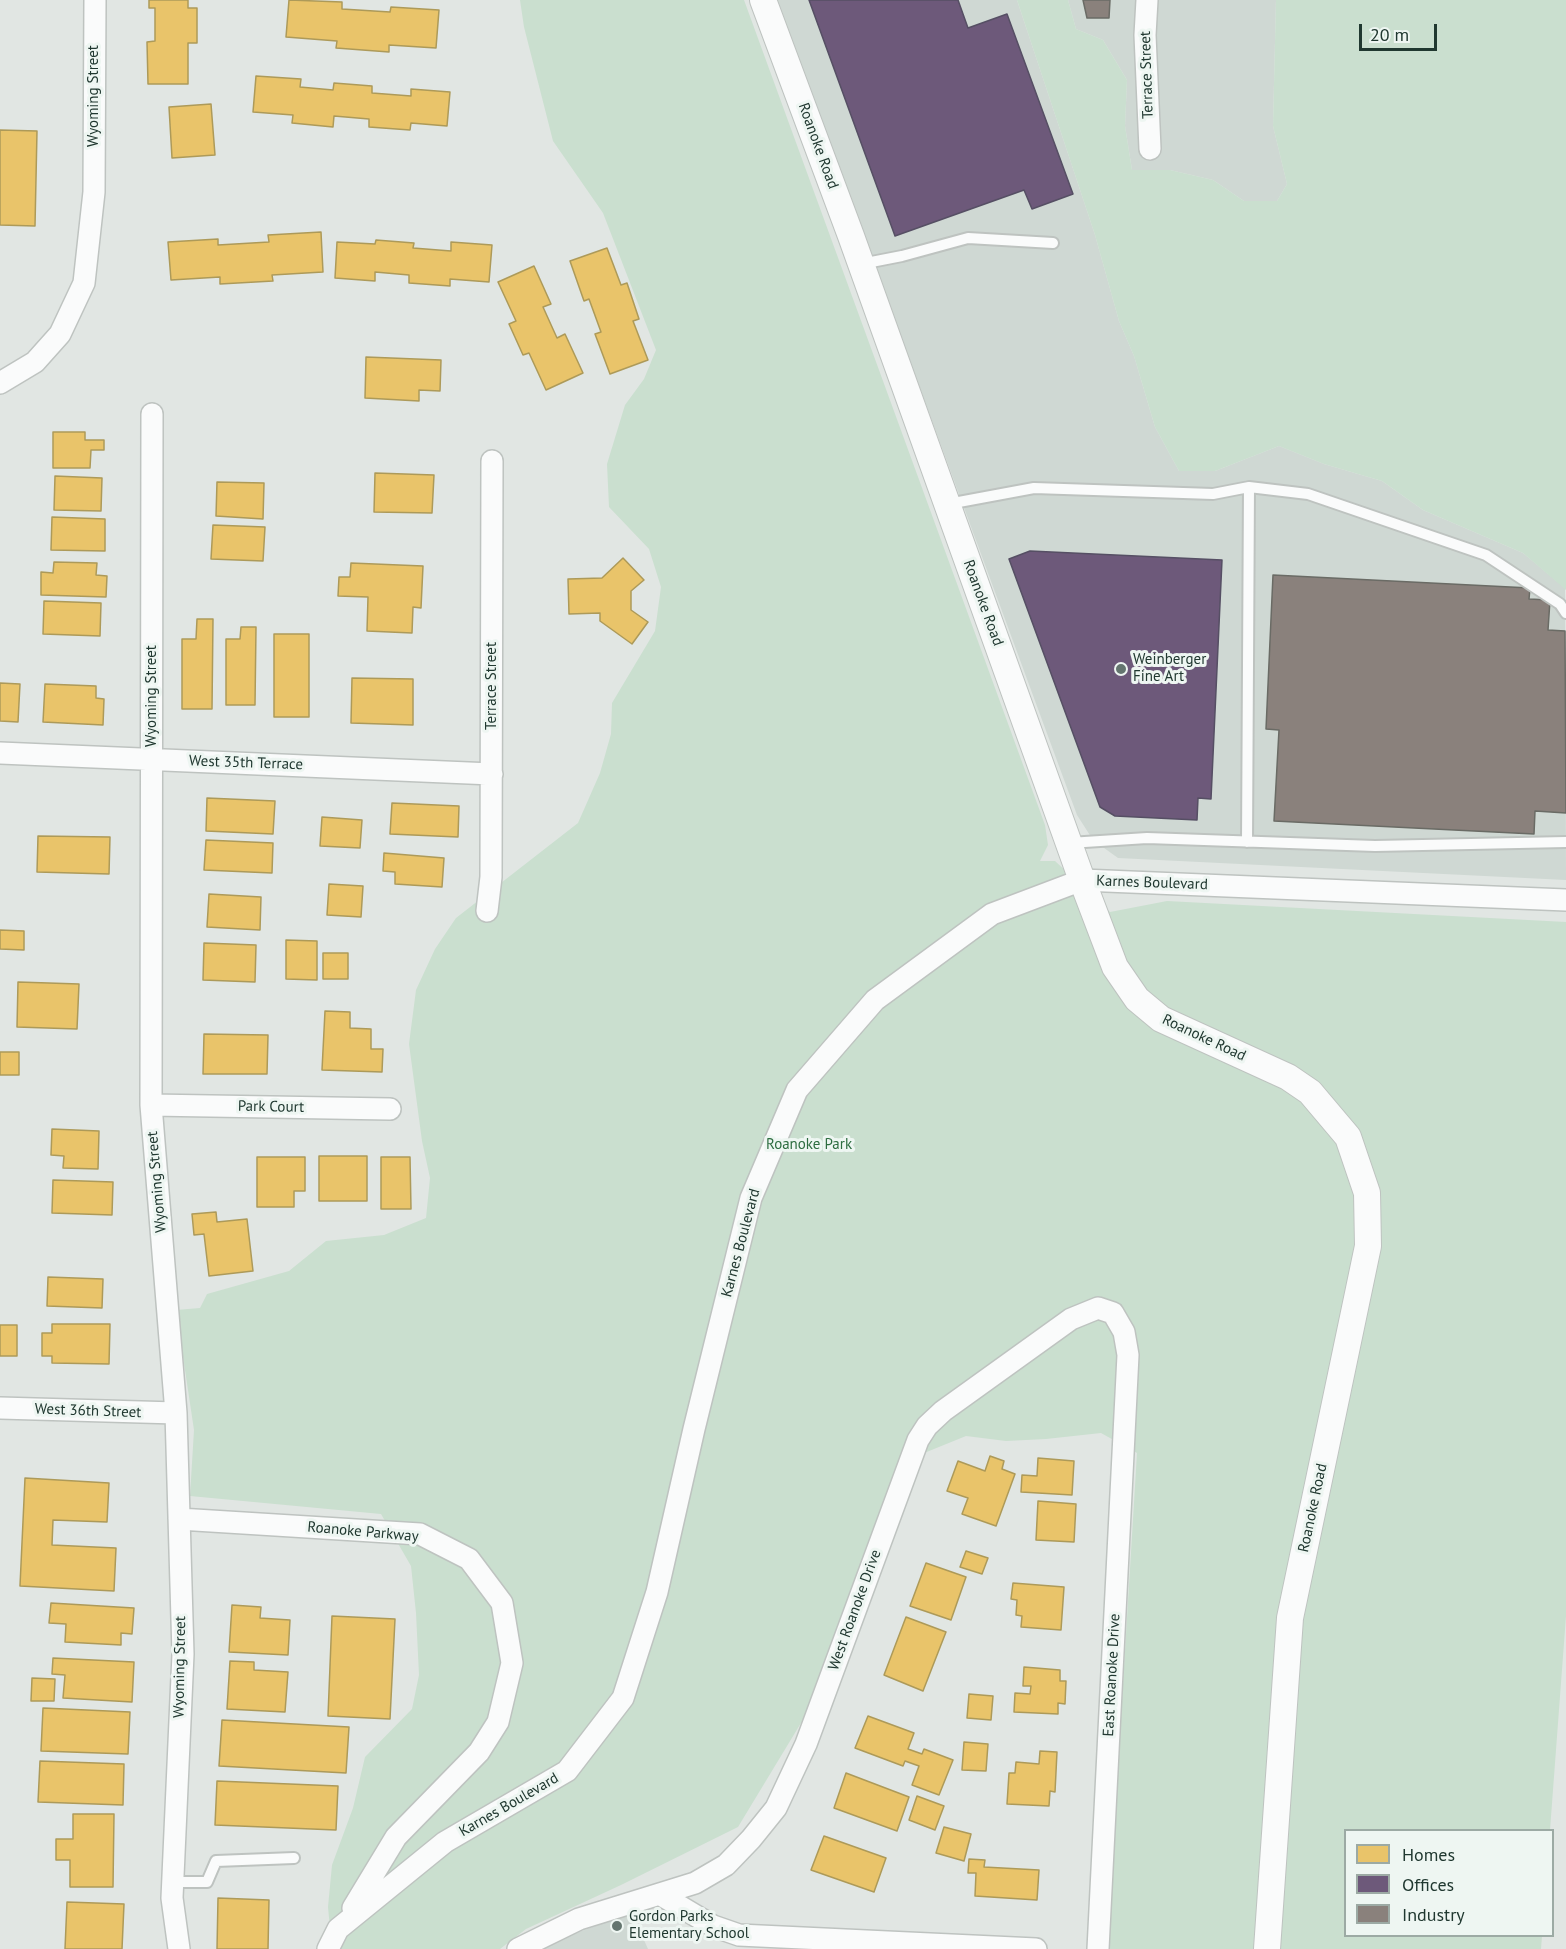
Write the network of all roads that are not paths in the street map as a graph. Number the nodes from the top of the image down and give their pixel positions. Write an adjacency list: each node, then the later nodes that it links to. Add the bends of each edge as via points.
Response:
1 (95, 0): 7 (street, Wyoming Street, via 94,192 84,283 60,334 35,362)
2 (763, 0): 6 (street, Roanoke Road)
3 (1147, 0): 4 (street, Terrace Street)
4 (1150, 149)
5 (1053, 243): 6 (lane, via 968,238)
6 (861, 264): 11 (street, Roanoke Road)
7 (0, 383)
8 (152, 414): 14 (street, Wyoming Street)
9 (492, 461): 15 (street, Terrace Street)
10 (1249, 487): 11 (lane, via 1213,494 1034,488); 12 (lane, via 1308,494 1486,555 1560,604); 16 (lane)
11 (948, 504): 18 (street, Roanoke Road)
12 (1566, 613)
13 (0, 753): 14 (street, West 35th Terrace)
14 (152, 759): 15 (street, West 35th Terrace); 22 (street, Wyoming Street)
15 (492, 774): 21 (street, Terrace Street)
16 (1247, 842): 17 (lane, via 1375,846); 18 (lane, via 1147,838)
17 (1566, 842)
18 (1069, 843): 19 (street, Roanoke Road)
19 (1082, 880): 20 (street, Karnes Boulevard); 31 (street, Karnes Boulevard, via 992,914 875,1000 797,1090 751,1198 657,1592 623,1698 567,1771 445,1842); 37 (street, Roanoke Road, via 1115,967 1137,999 1161,1019 1288,1077 1310,1092 1348,1137 1367,1193 1368,1246 1290,1618)
20 (1566, 900)
21 (487, 911)
22 (151, 1105): 23 (street, Park Court); 26 (street, Wyoming Street)
23 (390, 1109)
24 (1126, 1402): 30 (street, West Roanoke Drive, via 1128,1355 1124,1332 1113,1313 1098,1308 1071,1319 927,1426 918,1440 806,1744 776,1808 726,1865 694,1883); 36 (street, East Roanoke Drive)
25 (0, 1408): 26 (street, West 36th Street)
26 (177, 1413): 27 (street, Wyoming Street)
27 (179, 1519): 29 (street, Wyoming Street, via 183,1654); 31 (street, Roanoke Parkway, via 420,1534 469,1559 502,1603 512,1663 498,1722 479,1752 396,1837)
28 (294, 1858): 29 (lane, via 216,1860 207,1882)
29 (173, 1882): 32 (street, Wyoming Street)
30 (661, 1894): 34 (street, West Roanoke Drive, via 579,1919); 35 (street, via 713,1926 739,1935)
31 (338, 1929): 33 (street, Karnes Boulevard)
32 (179, 1949)
33 (328, 1949)
34 (518, 1949)
35 (1036, 1949)
36 (1098, 1949)
37 (1267, 1949)

